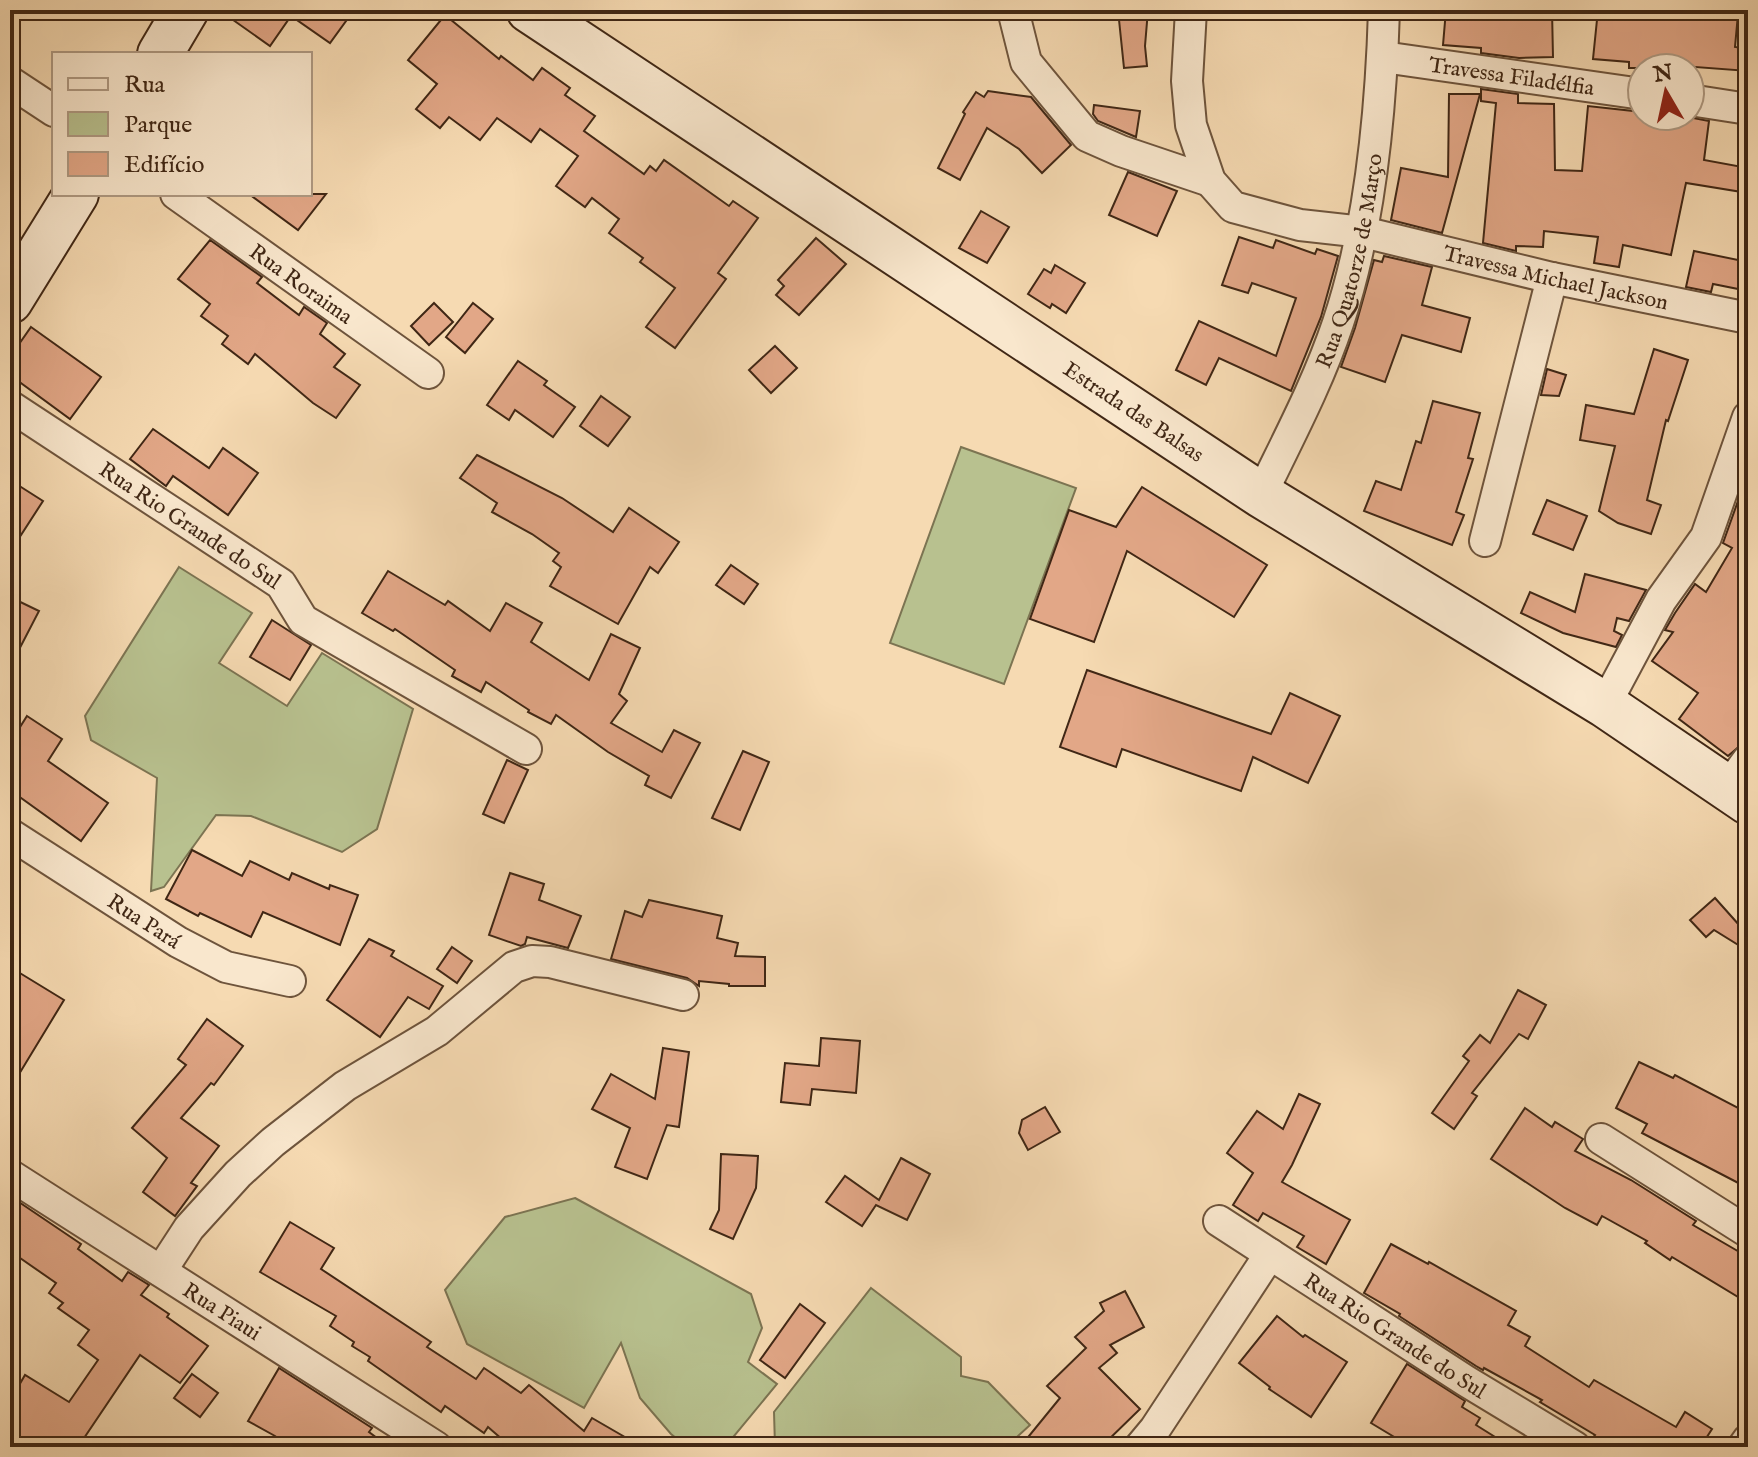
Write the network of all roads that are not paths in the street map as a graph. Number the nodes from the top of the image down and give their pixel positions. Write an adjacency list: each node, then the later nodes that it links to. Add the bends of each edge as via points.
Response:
1 (186, 10): 6 (street)
2 (529, 10): 23 (street, Estrada das Balsas)
3 (1013, 10): 13 (street, via 1026,62 1087,136)
4 (1191, 10): 13 (street, via 1191,125)
5 (1384, 10): 7 (street, Rua Quatorze de Março)
6 (161, 52)
7 (1383, 57): 9 (street, Travessa Filadélfia); 16 (street, Rua Quatorze de Março)
8 (10, 82): 12 (street)
9 (1626, 92)
10 (1706, 102): 11 (street)
11 (1748, 109)
12 (52, 110)
13 (1210, 181): 16 (street, Travessa Michael Jackson, via 1233,207 1300,225)
14 (75, 196): 18 (street)
15 (179, 196): 20 (street, Rua Roraima)
16 (1363, 232): 17 (street, Travessa Michael Jackson); 23 (street, Rua Quatorze de Março, via 1318,377)
17 (1552, 278): 19 (street, Travessa Michael Jackson); 24 (street)
18 (10, 301)
19 (1748, 318)
20 (428, 373)
21 (10, 406): 26 (street, Rua Rio Grande do Sul, via 281,584 303,620)
22 (1748, 417): 25 (street, via 1706,537 1661,600)
23 (1261, 495): 25 (street, Estrada das Balsas)
24 (1485, 541)
25 (1605, 705): 27 (street, Estrada das Balsas)
26 (526, 749)
27 (1741, 783)
28 (10, 834): 29 (street, Rua Pará, via 178,942 226,967)
29 (290, 981)
30 (683, 995): 36 (street, via 550,962 514,967 449,1022 345,1086 273,1142 189,1228)
31 (1601, 1139): 34 (street)
32 (10, 1175): 36 (street, Rua Piaui)
33 (1219, 1221): 35 (street, Rua Rio Grande do Sul)
34 (1748, 1232)
35 (1270, 1254): 39 (street); 40 (street, Rua Rio Grande do Sul)
36 (161, 1271): 38 (street, Rua Piaui)
37 (1748, 1440): 41 (street)
38 (436, 1447)
39 (1140, 1447)
40 (1575, 1447)
41 (1743, 1447)

